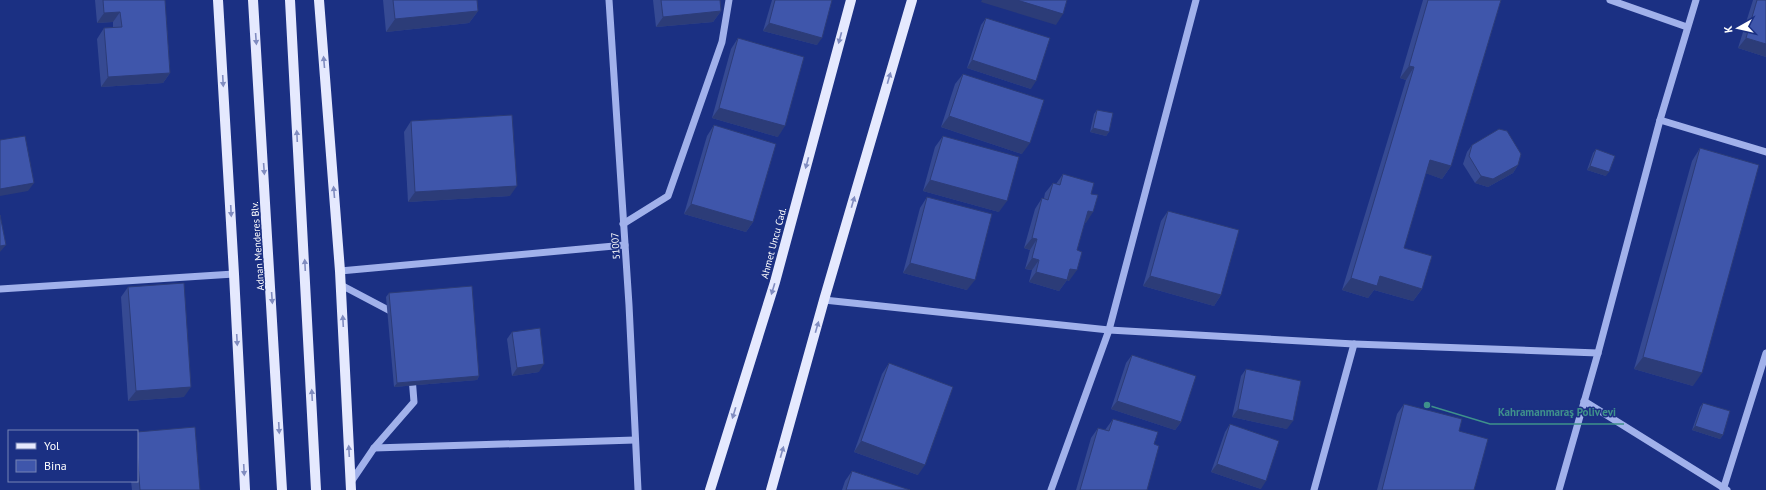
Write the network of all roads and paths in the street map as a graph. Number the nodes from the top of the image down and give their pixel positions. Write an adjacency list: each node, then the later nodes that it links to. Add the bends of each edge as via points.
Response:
1 (218, 0): 18 (main road, one-way to 18)
2 (253, 0): 34 (main road, Adnan Menderes Blv., one-way to 34)
3 (290, 0): 35 (main road, one-way to 3)
4 (319, 0): 17 (main road, one-way to 4)
5 (610, 0): 15 (street, 51007)
6 (729, 0): 15 (street, via 722,42 668,196)
7 (851, 0): 37 (main road, Ahmet Uncu Cad., one-way to 37, via 775,282)
8 (912, 0): 21 (main road, one-way to 8)
9 (1196, 0): 23 (street)
10 (1610, 0): 12 (street)
11 (1696, 0): 12 (street)
12 (1687, 27): 13 (street)
13 (1660, 120): 14 (street); 25 (street)
14 (1766, 152)
15 (624, 224): 16 (street, 51007)
16 (625, 245): 17 (street); 29 (street, 51007)
17 (340, 271): 19 (main road)
18 (234, 274): 20 (street); 33 (main road, one-way to 33)
19 (341, 285): 22 (street); 31 (main road, one-way to 19)
20 (0, 289)
21 (824, 300): 23 (street); 38 (main road, one-way to 21)
22 (402, 317)
23 (1109, 330): 24 (street); 39 (street)
24 (1354, 344): 25 (street); 40 (street)
25 (1598, 353): 28 (street)
26 (1766, 353): 32 (street)
27 (412, 372): 30 (street, via 414,402)
28 (1584, 401): 32 (street); 41 (street)
29 (635, 440): 30 (street); 36 (street, 51007)
30 (374, 448): 31 (street)
31 (351, 486)
32 (1724, 489)
33 (244, 490)
34 (282, 490)
35 (316, 490)
36 (638, 490)
37 (710, 490)
38 (771, 490)
39 (1051, 490)
40 (1314, 490)
41 (1559, 490)

